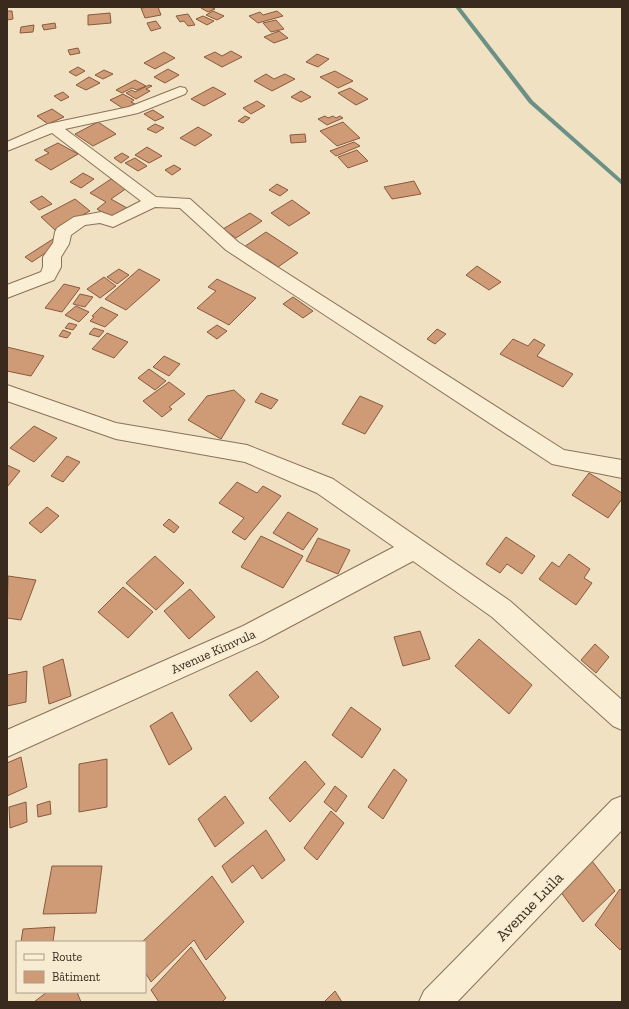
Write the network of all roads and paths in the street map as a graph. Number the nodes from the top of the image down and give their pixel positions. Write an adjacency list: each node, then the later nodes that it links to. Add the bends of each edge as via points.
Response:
1 (180, 91): 2 (street, via 133,110)
2 (53, 127): 3 (street); 4 (street)
3 (7, 147)
4 (152, 202): 5 (street, via 114,222 101,217 80,221 63,232 61,244 52,257 52,267 48,276); 7 (street, via 184,203 232,246 559,458)
5 (7, 292)
6 (7, 393): 8 (street, via 116,431 247,454 324,486)
7 (622, 469)
8 (415, 548): 9 (street, via 501,609); 10 (street, Avenue Kimvula, via 252,634)
9 (622, 717)
10 (7, 744)
11 (622, 810): 12 (street, Avenue Luila)
12 (435, 1002)

